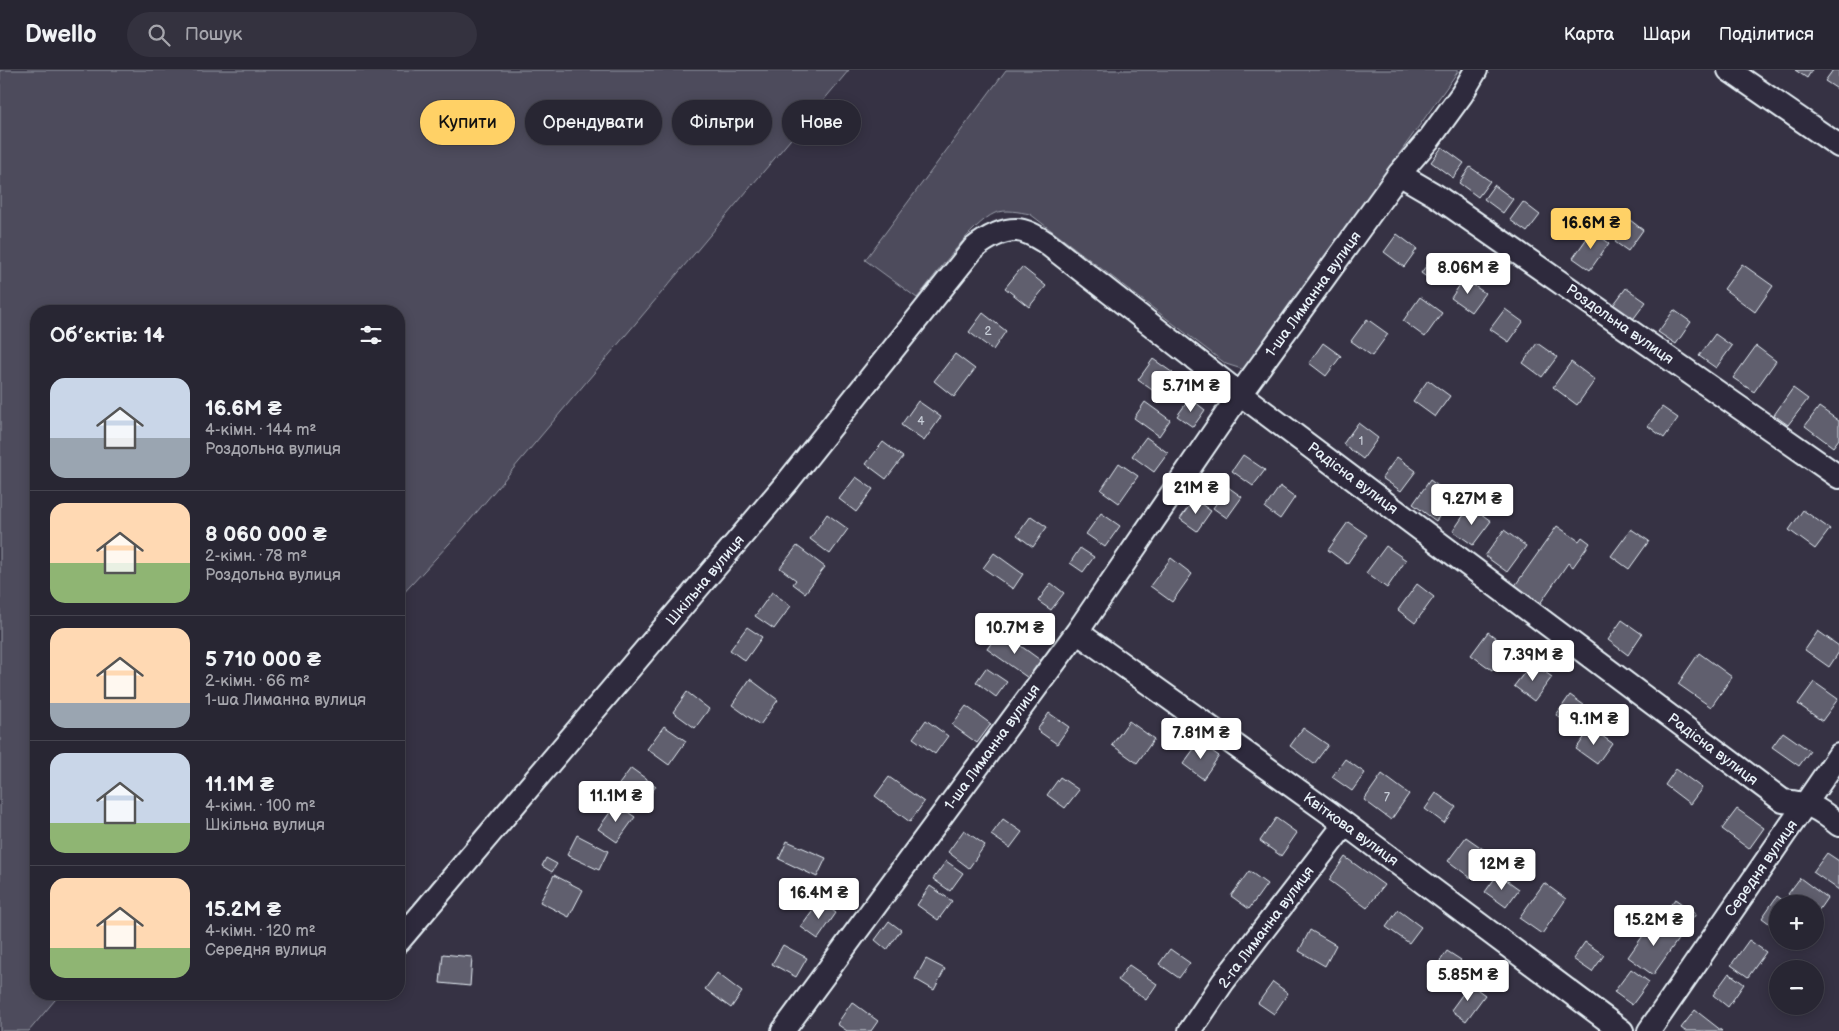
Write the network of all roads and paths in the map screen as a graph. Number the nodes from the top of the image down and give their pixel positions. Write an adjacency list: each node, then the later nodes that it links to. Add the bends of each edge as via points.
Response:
1 (1476, 70): 4 (street, 1-ша Лиманна вулиця, via 1430,138)
2 (1729, 70): 3 (street)
3 (1839, 146)
4 (1399, 174): 6 (street, 1-ша Лиманна вулиця); 7 (street, Роздольна вулиця, via 1443,201)
5 (1016, 230): 6 (street, Радісна вулиця, via 1045,242); 13 (street, Шкільна вулиця, via 984,240 973,250 789,480)
6 (1240, 394): 8 (street, 1-ша Лиманна вулиця); 10 (street, Радісна вулиця, via 1783,801)
7 (1839, 477)
8 (1077, 632): 11 (street, Квіткова вулиця); 14 (street, 1-ша Лиманна вулиця)
9 (1839, 755): 10 (street, Середня вулиця)
10 (1806, 804): 12 (street, Радісна вулиця); 17 (street, Середня вулиця)
11 (1345, 824): 15 (street, 2-га Лиманна вулиця, via 1223,982); 16 (street, Квіткова вулиця)
12 (1839, 825)
13 (405, 934)
14 (783, 1031)
15 (1190, 1031)
16 (1622, 1031)
17 (1649, 1031)

